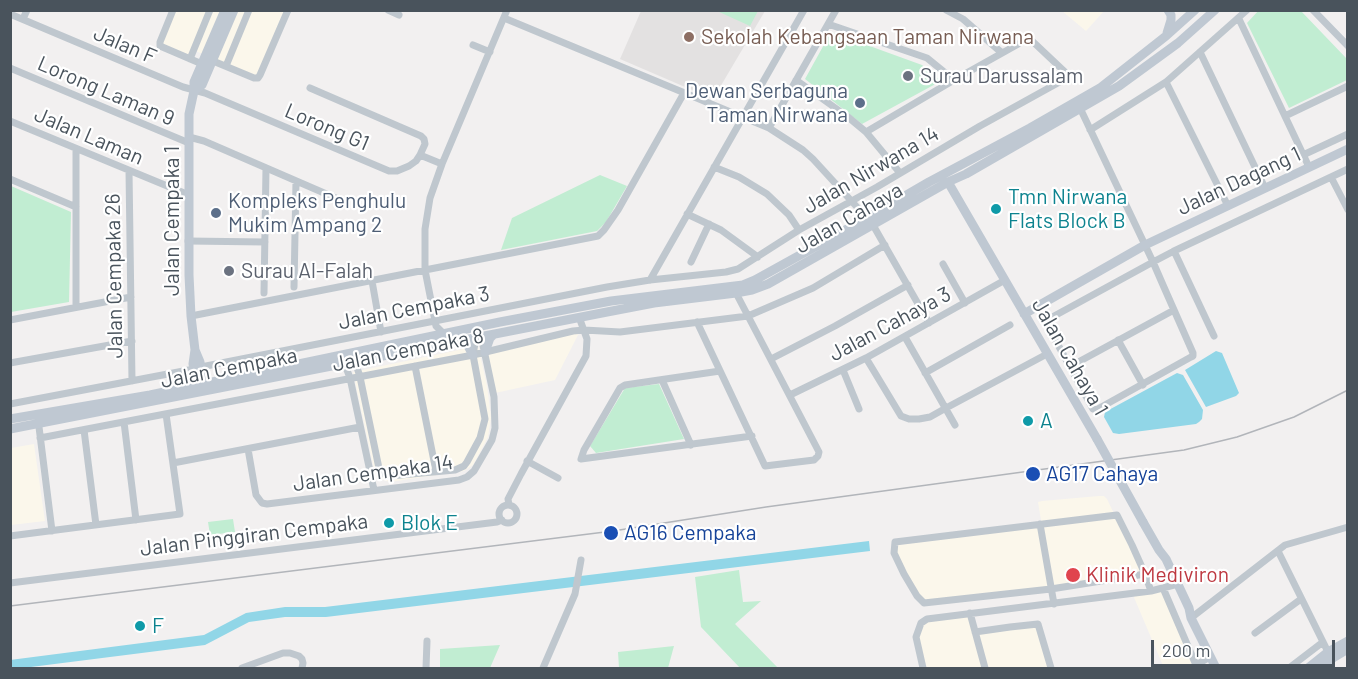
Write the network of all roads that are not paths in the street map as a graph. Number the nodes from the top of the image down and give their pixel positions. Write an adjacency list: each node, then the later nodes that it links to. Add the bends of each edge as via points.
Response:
1 (27, 10): 22 (street)
2 (173, 10): 32 (street, via 160,46)
3 (210, 10): 32 (street)
4 (225, 10): 34 (main road, Jalan Cempaka 1)
5 (234, 10): 33 (main road)
6 (249, 10): 35 (street)
7 (288, 10): 35 (street, via 258,78)
8 (388, 10): 19 (street)
9 (507, 10): 21 (street)
10 (804, 10): 46 (street)
11 (836, 10): 24 (street)
12 (946, 10): 31 (street, via 963,19)
13 (1168, 10): 20 (main road); 25 (main road, via 1172,20)
14 (1208, 10): 20 (main road, Jalan Cahaya)
15 (1215, 10): 26 (main road)
16 (1247, 10): 23 (street)
17 (1313, 10): 28 (street)
18 (10, 14): 22 (street, Jalan F)
19 (399, 15)
20 (1190, 15): 25 (main road, Jalan Cahaya); 26 (main road)
21 (504, 18): 29 (street); 43 (street)
22 (23, 19): 42 (street, Jalan F)
23 (1239, 19): 30 (street); 45 (street)
24 (828, 24): 37 (street); 38 (street, via 927,58)
25 (1166, 36): 59 (main road, Jalan Cahaya, via 1100,87)
26 (1178, 43): 44 (main road, via 1119,86)
27 (473, 45): 29 (street)
28 (1347, 46)
29 (490, 52): 57 (street)
30 (1200, 52): 39 (street); 71 (street)
31 (1002, 53): 38 (street); 64 (street, Jalan Nirwana 14, via 1029,38 1065,72 1065,79)
32 (189, 59): 34 (street)
33 (213, 61): 34 (street); 35 (street); 42 (main road, via 202,85)
34 (202, 64): 42 (main road, Jalan Cempaka 1)
35 (226, 66)
36 (10, 68): 52 (street, Lorong Laman 9)
37 (796, 80): 48 (street); 50 (street)
38 (954, 80): 50 (street)
39 (1166, 82): 49 (street); 76 (street)
40 (1347, 86): 45 (street)
41 (310, 88): 55 (street, via 421,136 425,144)
42 (194, 91): 52 (main road, Jalan Cempaka 1); 55 (street, Lorong G1, via 389,171 409,166)
43 (684, 93): 46 (street); 92 (street, via 618,210 598,236)
44 (1080, 108): 49 (street); 65 (main road)
45 (1285, 116): 56 (street)
46 (742, 117): 48 (street); 58 (street)
47 (10, 121): 53 (street, Jalan Laman)
48 (769, 128): 74 (street, via 803,150)
49 (1090, 130): 86 (street)
50 (866, 132): 64 (street)
51 (1347, 134): 56 (street)
52 (189, 140): 61 (street, Lorong Laman 9, via 204,141); 72 (main road, Jalan Cempaka 1)
53 (76, 148): 63 (street, Jalan Laman); 77 (street)
54 (1347, 149): 60 (main road, Jalan Dagang 1)
55 (420, 155): 57 (street)
56 (1303, 155): 60 (street)
57 (442, 164): 92 (street, via 428,207)
58 (714, 167): 79 (street); 82 (street, via 767,194)
59 (957, 167): 69 (main road); 70 (main road, Jalan Cahaya)
60 (1309, 167): 71 (main road, Jalan Dagang 1)
61 (266, 168): 68 (street, Lorong Laman 9); 84 (street)
62 (1347, 169): 66 (street)
63 (129, 171): 72 (street, Jalan Laman); 101 (street, Jalan Cempaka 26)
64 (900, 173): 74 (street, Jalan Nirwana 14)
65 (966, 174): 69 (main road); 75 (main road, via 959,186)
66 (1331, 177): 78 (street); 87 (street)
67 (10, 179): 77 (street)
68 (296, 181): 73 (street, Lorong Laman 9); 98 (street)
69 (948, 182): 70 (main road, via 942,180); 75 (main road, Jalan Cahaya 1)
70 (930, 186): 75 (main road); 80 (main road, Jalan Cahaya)
71 (1265, 188): 76 (main road, Jalan Dagang 1)
72 (189, 195): 83 (main road, Jalan Cempaka 1)
73 (338, 199)
74 (853, 201): 80 (street); 82 (street, Jalan Nirwana 14)
75 (960, 202): 94 (main road, Jalan Cahaya 1)
76 (1228, 206): 86 (main road, Jalan Dagang 1)
77 (76, 207): 104 (street)
78 (1347, 210)
79 (687, 214): 81 (street); 93 (street)
80 (870, 221): 85 (street); 100 (main road, Jalan Cahaya, via 768,284); 102 (main road, Jalan Cahaya, via 743,285)
81 (709, 224): 88 (street); 89 (street)
82 (799, 230): 88 (street, Jalan Nirwana 14)
83 (188, 240): 84 (street); 107 (main road, Jalan Cempaka 1)
84 (265, 242): 99 (street)
85 (885, 245): 97 (street); 108 (street, Jalan Cempaka 8, via 813,288)
86 (1145, 245): 90 (street); 106 (main road, Jalan Dagang 1)
87 (1174, 251): 90 (street); 121 (street)
88 (758, 257): 93 (street, Jalan Nirwana 14, via 726,272)
89 (691, 262)
90 (1153, 262): 105 (street); 136 (street, via 1045,321)
91 (943, 264): 103 (street)
92 (425, 270): 95 (street); 113 (street)
93 (650, 280): 96 (street, Jalan Nirwana 14)
94 (1005, 280): 103 (street, Jalan Cahaya 3); 106 (main road, Jalan Cahaya 1)
95 (372, 281): 107 (street); 117 (street)
96 (632, 283): 102 (street); 113 (street, Jalan Cempaka 3)
97 (908, 285): 114 (street); 131 (street)
98 (294, 287)
99 (264, 293)
100 (736, 294): 108 (street); 109 (main road, Jalan Cahaya)
101 (131, 297): 104 (street); 125 (street, Jalan Cempaka 26)
102 (634, 298): 111 (main road, Jalan Cahaya)
103 (965, 303): 114 (street, Jalan Cahaya 3)
104 (76, 307): 110 (street)
105 (1174, 310): 124 (street); 146 (street, via 1193,356)
106 (1024, 314): 128 (main road, Jalan Cahaya 1)
107 (191, 316): 137 (main road, Jalan Cempaka 1)
108 (748, 316): 112 (street, Jalan Cempaka 8); 131 (street)
109 (579, 317): 116 (street); 119 (main road, Jalan Cahaya)
110 (10, 320)
111 (500, 322): 118 (main road, Jalan Cahaya); 120 (main road)
112 (697, 322): 116 (street, Jalan Cempaka 8, via 620,332); 139 (street)
113 (436, 323): 117 (street, Jalan Cempaka 3); 118 (street); 122 (street)
114 (929, 323): 123 (street, Jalan Cahaya 3)
115 (1010, 325): 140 (street)
116 (584, 330): 127 (street, Jalan Cempaka 8); 164 (street, via 586,356)
117 (381, 332): 137 (street, Jalan Cempaka 3)
118 (446, 334): 120 (main road); 122 (main road, Jalan Cempaka)
119 (494, 334): 120 (main road, Jalan Cahaya); 127 (main road)
120 (479, 336): 126 (main road, Jalan Cahaya); 127 (street, Jalan Cempaka 14); 129 (street)
121 (1214, 336)
122 (430, 337): 143 (main road, Jalan Cempaka)
123 (905, 337): 130 (street, Jalan Cahaya 3); 140 (street)
124 (1118, 340): 136 (street); 146 (street)
125 (132, 341): 133 (street); 145 (street, Jalan Cempaka 26)
126 (455, 342): 129 (main road, via 467,344); 132 (main road, Jalan Cempaka)
127 (484, 352): 129 (street, Jalan Cempaka 8); 168 (street, Jalan Cempaka 14, via 494,397 495,428 474,471 459,480)
128 (1047, 354): 150 (street); 181 (main road, Jalan Cahaya 1, bridge, via 1166,559)
129 (473, 355): 135 (street, Jalan Cempaka 8); 166 (street, via 484,414 482,432 464,466)
130 (866, 358): 138 (street, Jalan Cahaya 3); 150 (street, via 901,416 919,419)
131 (771, 359): 148 (street)
132 (355, 361): 134 (main road, Jalan Cempaka); 141 (street)
133 (10, 363)
134 (342, 364): 142 (street); 147 (main road, Jalan Cempaka)
135 (415, 366): 141 (street, Jalan Cempaka 8); 166 (street)
136 (1071, 366): 146 (street, via 1096,410)
137 (199, 368): 143 (main road); 145 (street, Jalan Cempaka 3); 147 (main road, Jalan Cempaka 1)
138 (843, 370): 148 (street, Jalan Cahaya 3); 151 (street)
139 (720, 371): 144 (street); 160 (street)
140 (925, 373): 150 (street)
141 (360, 376): 142 (street, Jalan Cempaka 8); 166 (street, via 380,473 390,476)
142 (350, 378): 152 (street, Jalan Cempaka 8); 157 (street)
143 (221, 380): 147 (main road, Jalan Cempaka)
144 (662, 380): 162 (street); 162 (street, via 620,388 581,459)
145 (132, 381): 149 (street, Jalan Cempaka 3)
146 (1143, 385)
147 (202, 388): 154 (main road, Jalan Cempaka)
148 (790, 395): 160 (street, via 818,456 814,460 765,466)
149 (10, 404)
150 (946, 408): 156 (street)
151 (859, 409)
152 (166, 414): 155 (street, Jalan Cempaka 8); 165 (street)
153 (10, 419): 154 (main road, Jalan Cempaka)
154 (38, 419): 158 (main road, Jalan Cempaka); 161 (street)
155 (124, 422): 159 (street, Jalan Cempaka 8); 170 (street)
156 (955, 425)
157 (360, 428): 163 (street); 168 (street)
158 (10, 429)
159 (84, 430): 161 (street, Jalan Cempaka 8); 173 (street)
160 (752, 436): 162 (street)
161 (40, 438): 175 (street)
162 (692, 445)
163 (248, 449): 165 (street); 168 (street, Jalan Cempaka 14, via 256,495 267,504)
164 (527, 461): 167 (street); 169 (street, via 508,499)
165 (173, 463): 170 (street, via 180,514)
166 (436, 471)
167 (558, 478)
168 (374, 490)
169 (509, 505): 171 (street, via 501,509); 171 (street, via 516,509 517,517 510,523)
170 (136, 520): 173 (street)
171 (502, 520): 180 (street, Jalan Pinggiran Cempaka)
172 (1040, 524): 179 (street, via 1117,515); 183 (street); 183 (street, via 895,542 894,553 924,603)
173 (96, 525): 175 (street)
174 (1347, 527): 177 (street)
175 (52, 531): 176 (street)
176 (10, 536)
177 (1278, 550): 185 (street); 188 (street)
178 (581, 560): 202 (street, via 573,601)
179 (1145, 574): 183 (street); 184 (street)
180 (10, 583)
181 (1175, 584): 182 (street); 188 (main road, Jalan Cahaya 1)
182 (1163, 588): 184 (street); 196 (street, via 1196,665)
183 (1051, 589): 186 (street)
184 (1151, 591): 186 (street)
185 (1301, 598): 190 (street); 193 (street)
186 (1054, 604): 187 (street)
187 (970, 613): 189 (street); 203 (street, via 939,616 921,623 916,637)
188 (1190, 616): 196 (main road, Jalan Cahaya 1)
189 (975, 632): 204 (street); 205 (street, via 1038,624)
190 (1256, 633)
191 (427, 641): 201 (street)
192 (1347, 641): 195 (main road)
193 (1323, 642): 195 (street); 207 (street)
194 (1347, 649): 198 (main road)
195 (1328, 652): 208 (main road)
196 (1210, 657): 206 (main road, Jalan Cahaya 1)
197 (253, 666): 199 (street, via 290,653 299,656); 200 (street)
198 (1324, 667)
199 (302, 668)
200 (242, 669)
201 (426, 669)
202 (543, 669)
203 (923, 669)
204 (985, 669)
205 (1051, 669)
206 (1216, 669)
207 (1289, 669)
208 (1308, 669)

